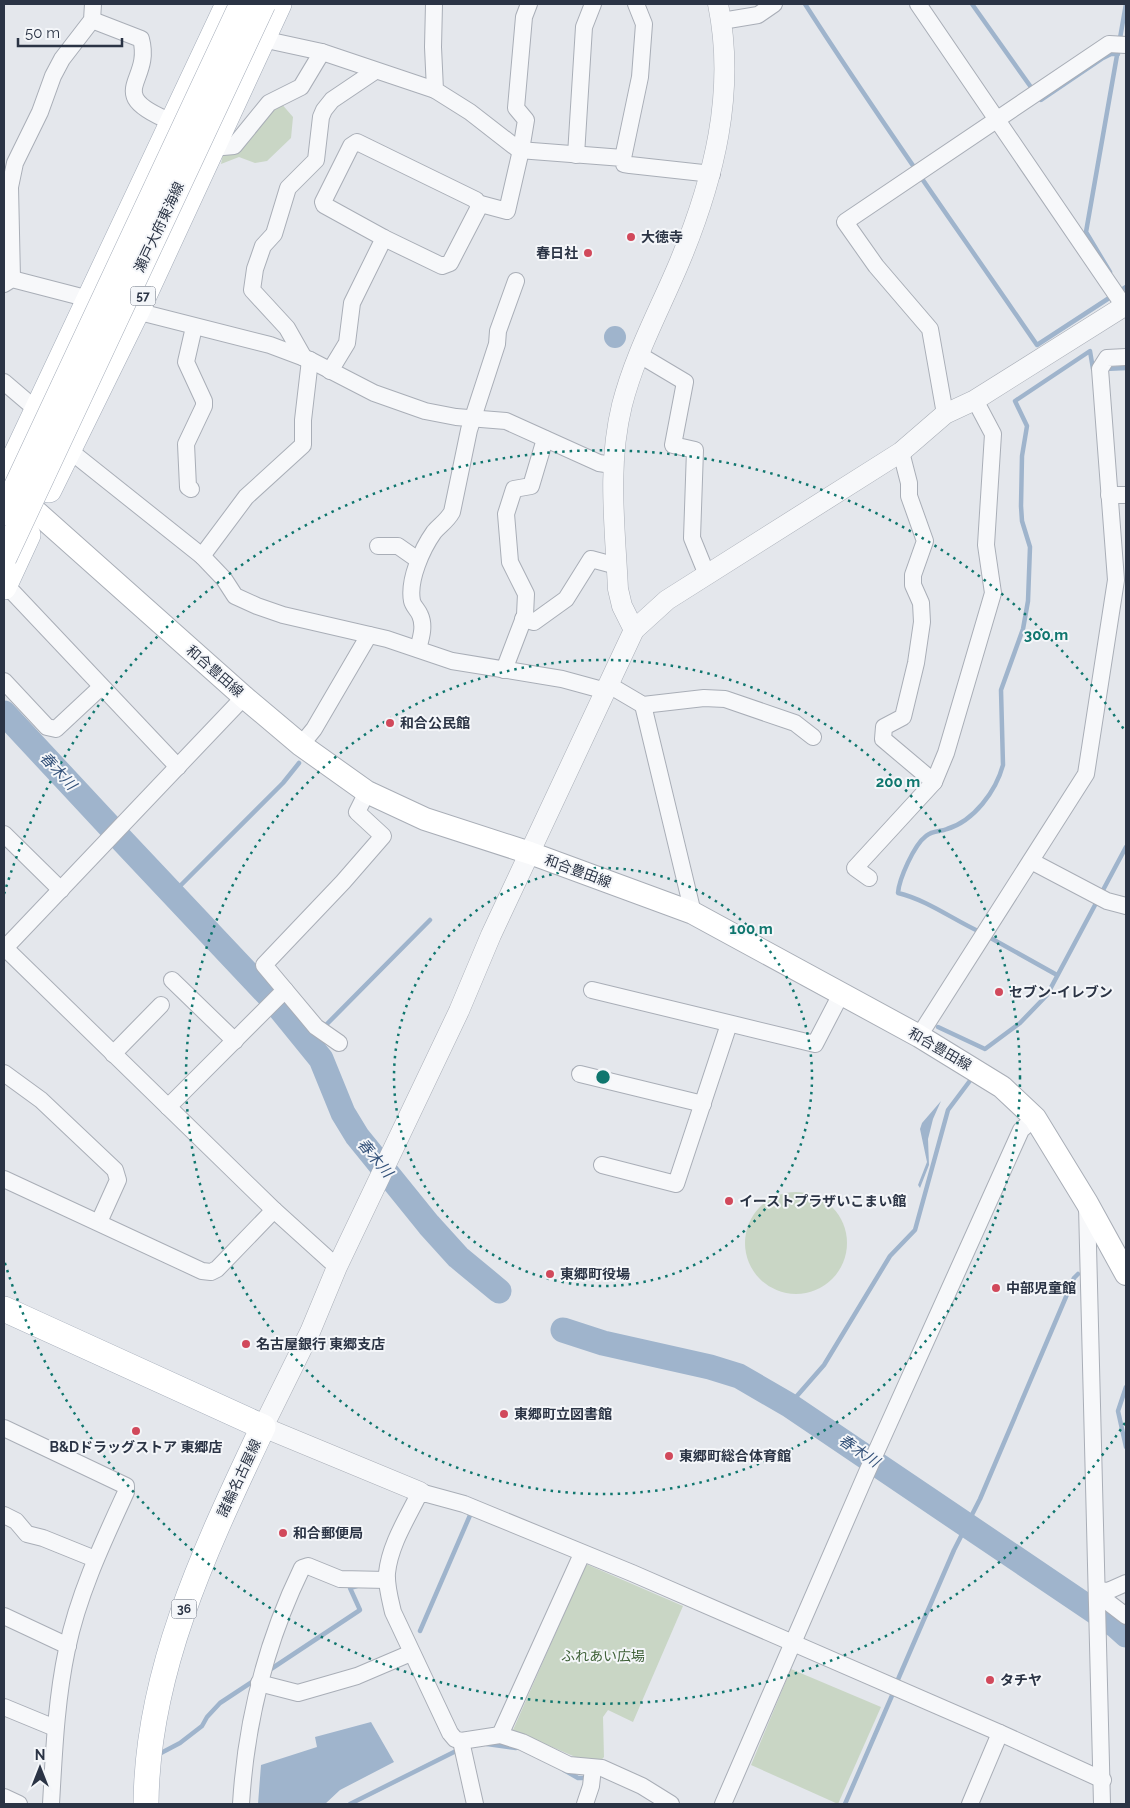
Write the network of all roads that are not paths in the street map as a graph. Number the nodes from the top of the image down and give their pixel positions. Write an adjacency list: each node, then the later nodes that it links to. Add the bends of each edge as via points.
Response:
1 (228, 4): 19 (main road)
2 (242, 4): 50 (main road, 瀬戸大府東海線 / 57, bridge)
3 (263, 4): 54 (main road, 瀬戸大府東海線 / 57, bridge)
4 (279, 4): 13 (main road, 57)
5 (434, 4): 17 (street)
6 (529, 4): 21 (street, via 524,17 516,108 526,120)
7 (592, 4): 22 (street, via 584,27)
8 (636, 4): 23 (street, via 644,24 640,77)
9 (774, 4): 12 (street, via 758,15)
10 (918, 4): 18 (street)
11 (93, 12): 19 (street, via 141,39 144,51 132,89 137,103 148,112); 28 (street, via 53,76 15,163 10,187)
12 (720, 12): 24 (street, via 725,72 721,125)
13 (262, 39): 15 (street); 20 (main road, 57)
14 (1126, 46): 18 (street, via 1109,44)
15 (322, 52): 16 (street); 20 (street, via 301,87 269,103 234,146 223,147)
16 (375, 71): 17 (street); 35 (street, via 332,100 324,110 316,160 288,188 274,234 263,246 255,269 252,290 288,328)
17 (435, 90): 21 (street)
18 (996, 121): 30 (street); 40 (street, via 845,222 876,266 930,329)
19 (172, 122): 29 (main road)
20 (213, 143): 31 (main road, 57)
21 (521, 150): 22 (street); 25 (street, via 507,211)
22 (576, 155): 23 (street)
23 (623, 158): 24 (street, via 624,164)
24 (712, 174): 33 (street, via 680,260)
25 (477, 203): 26 (street, via 479,207 450,263 442,266); 26 (street, via 357,142 351,146 323,202)
26 (384, 238): 36 (street, via 352,303 347,342)
27 (516, 280): 41 (street)
28 (8, 281): 29 (street)
29 (88, 298): 31 (street); 39 (main road)
30 (1125, 306): 38 (street)
31 (136, 311): 32 (street); 43 (main road, 57)
32 (194, 326): 35 (street, via 270,345); 47 (street, via 186,362 204,406 186,444)
33 (638, 354): 45 (street, via 622,406); 57 (street, via 685,382 673,445 695,450 692,538)
34 (1126, 357): 48 (street, via 1106,358 1100,369)
35 (307, 359): 36 (street); 53 (street, via 303,444 246,497)
36 (330, 371): 41 (street, via 374,393 425,411)
37 (4, 382): 39 (street)
38 (974, 400): 40 (street); 72 (street, via 993,434 986,545 993,593 946,753)
39 (38, 411): 46 (main road)
40 (945, 414): 44 (street)
41 (473, 419): 42 (street, via 506,421); 55 (street, via 452,512 435,530)
42 (545, 439): 45 (street, via 598,463); 59 (street, via 531,486 514,489 506,514 510,562 526,594)
43 (69, 450): 51 (main road, 57); 53 (street)
44 (901, 452): 57 (street); 72 (street, via 909,496 924,541 913,575 913,585 921,602 922,622 903,717 884,726 882,739)
45 (612, 465): 56 (street)
46 (4, 481): 51 (main road, 和合豊田線)
47 (190, 489)
48 (1109, 495): 49 (street); 76 (street, via 1116,580 1086,774)
49 (1126, 495)
50 (4, 513)
51 (37, 515): 58 (main road, 57); 67 (main road, 和合豊田線)
52 (378, 546): 55 (street, via 398,546)
53 (202, 556): 61 (street, via 235,596 283,615)
54 (4, 558)
55 (418, 560): 62 (street, via 412,602 422,622)
56 (617, 566): 59 (street, via 591,559 566,599 534,622); 60 (street, via 622,606)
57 (707, 575): 60 (street, via 667,600)
58 (4, 585): 65 (street)
59 (523, 619): 63 (street)
60 (634, 630): 66 (street)
61 (369, 635): 62 (street); 70 (street, via 314,729)
62 (418, 649): 63 (street, via 452,661)
63 (504, 670): 66 (street)
64 (4, 681): 65 (street, via 47,727 56,729)
65 (101, 687): 71 (street)
66 (608, 688): 68 (street); 75 (street)
67 (244, 697): 70 (main road, 和合豊田線); 71 (street)
68 (643, 705): 69 (street, via 704,698 725,699 795,723); 80 (street)
69 (813, 737)
70 (301, 745): 73 (main road, 和合豊田線)
71 (178, 768): 78 (street)
72 (934, 782): 77 (street, via 855,868)
73 (367, 792): 75 (main road, 和合豊田線, via 424,819); 83 (street, via 357,812 382,836 264,965)
74 (4, 834): 78 (street)
75 (530, 853): 80 (main road, 和合豊田線); 102 (street)
76 (1031, 861): 79 (street, via 1107,901); 88 (street)
77 (869, 878)
78 (61, 890): 81 (street)
79 (1126, 906)
80 (693, 912): 85 (main road, 和合豊田線)
81 (4, 947): 91 (street)
82 (172, 980): 89 (street)
83 (285, 990): 89 (street); 90 (street, via 316,1027)
84 (592, 990): 87 (street)
85 (841, 994): 87 (street, via 815,1044); 88 (main road, 和合豊田線)
86 (161, 1005): 91 (street)
87 (729, 1024): 94 (street)
88 (919, 1036): 96 (main road, 和合豊田線, via 1002,1087)
89 (235, 1041): 95 (street)
90 (339, 1042)
91 (113, 1054): 95 (street)
92 (4, 1073): 101 (street, via 40,1100 115,1170 118,1180)
93 (580, 1074): 94 (street)
94 (702, 1104): 97 (street, via 676,1184)
95 (168, 1107): 100 (street)
96 (1035, 1118): 99 (main road, 和合豊田線); 116 (street, via 1021,1130)
97 (602, 1165)
98 (4, 1179): 101 (street)
99 (1087, 1203): 103 (main road, 和合豊田線); 113 (street)
100 (274, 1210): 101 (street, via 211,1272 202,1271); 102 (street)
101 (100, 1222)
102 (337, 1267): 105 (street, via 310,1332)
103 (1126, 1273)
104 (4, 1309): 105 (main road, 諸輪名古屋線)
105 (263, 1426): 107 (street); 130 (main road, 諸輪名古屋線 / 36, via 203,1556 163,1674 149,1758)
106 (4, 1428): 110 (street, via 126,1486)
107 (420, 1492): 109 (street, via 464,1504); 111 (street, via 398,1537)
108 (10, 1518): 110 (street, via 27,1534)
109 (582, 1554): 116 (street); 123 (street)
110 (95, 1559): 117 (street)
111 (387, 1580): 118 (street, via 393,1612); 119 (street, via 340,1579 308,1566 302,1568 270,1644)
112 (1126, 1583): 113 (street)
113 (1101, 1596): 115 (street); 126 (street, via 1097,1626)
114 (4, 1616): 117 (street)
115 (1126, 1616)
116 (792, 1643): 122 (street); 135 (street)
117 (68, 1646): 121 (street)
118 (411, 1653): 119 (street, via 358,1676 298,1693); 124 (street, via 450,1733)
119 (259, 1683): 131 (street, via 247,1742)
120 (4, 1707): 121 (street)
121 (55, 1728): 129 (street)
122 (1000, 1733): 126 (street); 136 (street)
123 (500, 1735): 124 (street); 125 (street, via 569,1765)
124 (461, 1741): 132 (street)
125 (593, 1768): 133 (street); 134 (street, via 602,1768 642,1786)
126 (1102, 1780): 137 (street)
127 (4, 1797): 128 (street)
128 (19, 1804)
129 (51, 1804)
130 (146, 1804)
131 (241, 1804)
132 (474, 1804)
133 (585, 1804)
134 (671, 1804)
135 (723, 1804)
136 (970, 1804)
137 (1102, 1804)

